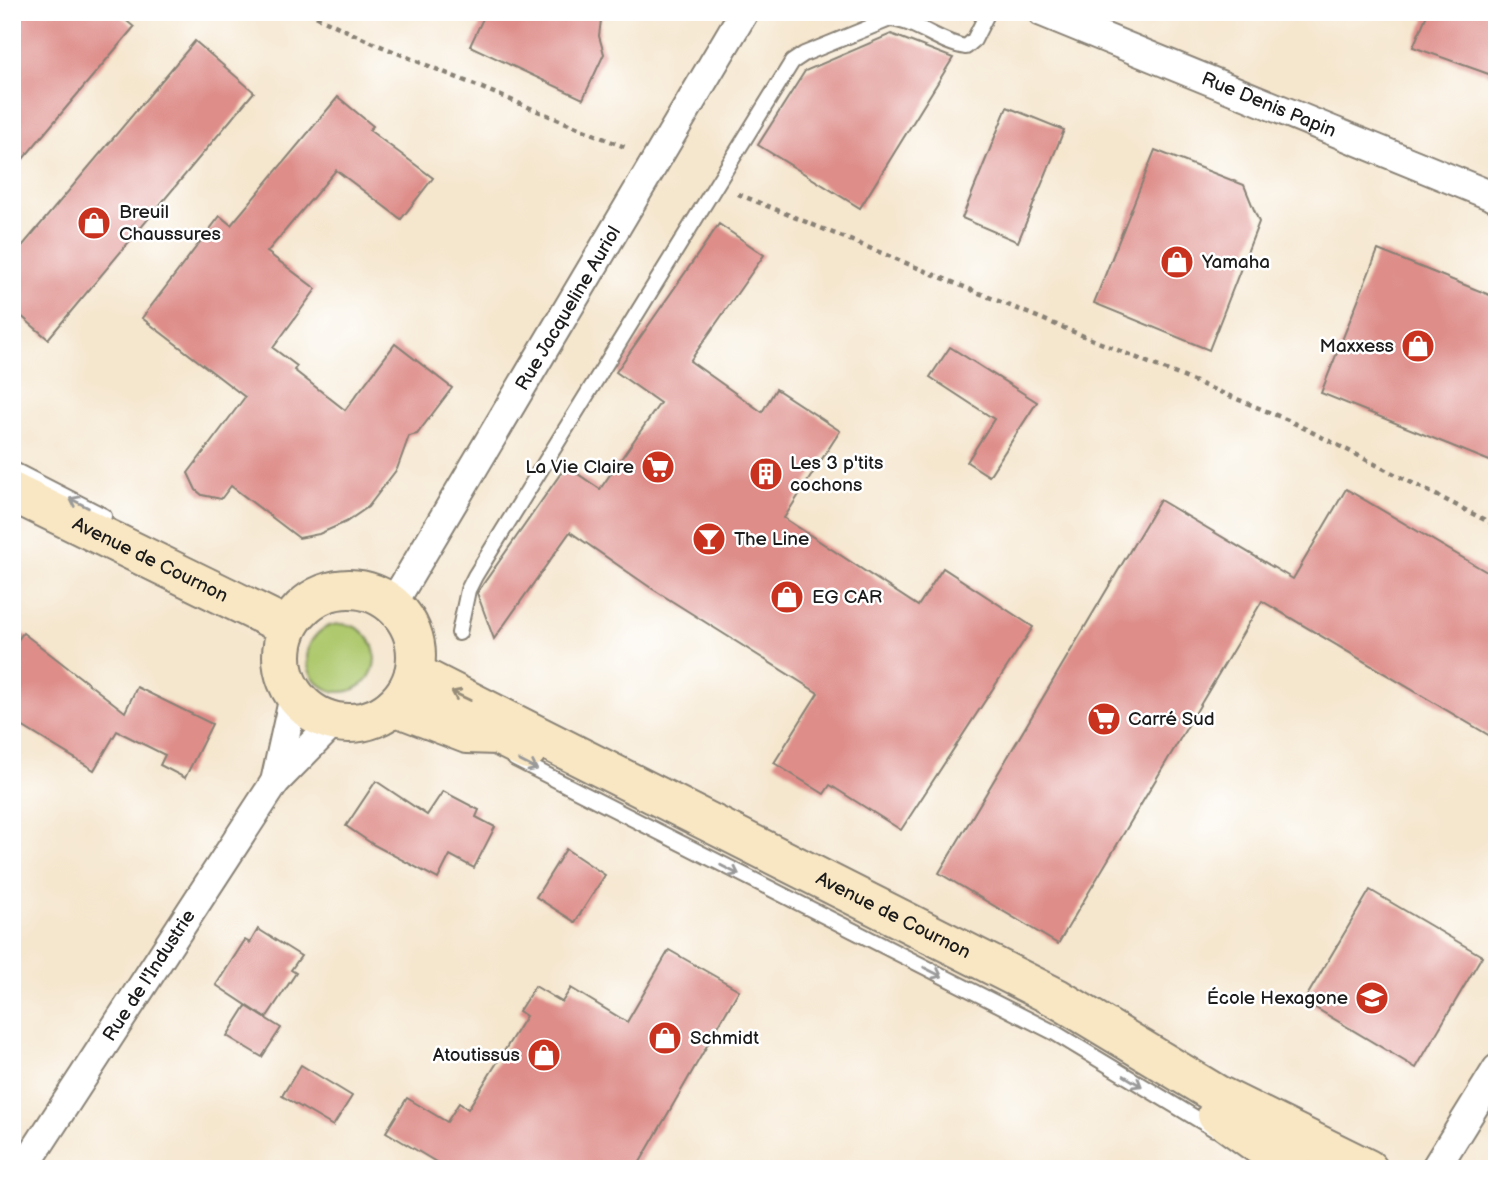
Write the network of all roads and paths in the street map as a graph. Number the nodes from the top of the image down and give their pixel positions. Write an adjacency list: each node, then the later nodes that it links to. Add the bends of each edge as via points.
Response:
1 (307, 12): 5 (path)
2 (744, 12): 5 (street, Rue Jacqueline Auriol)
3 (988, 12): 6 (lane, via 974,40 965,47 890,19 804,54 792,62)
4 (1042, 12): 7 (street, Rue Denis Papin)
5 (656, 160): 12 (street, Rue Jacqueline Auriol)
6 (716, 185): 11 (path, via 1288,420); 14 (lane, via 475,576)
7 (1497, 198)
8 (12, 469): 10 (lane, one-way to 8)
9 (12, 492): 13 (main road, Avenue de Cournon, via 206,577)
10 (122, 525)
11 (1497, 526)
12 (392, 605): 13 (main road, via 372,593 348,589 324,594 303,607); 15 (main road, via 407,623 415,647)
13 (288, 626): 16 (main road, via 281,650 284,674)
14 (458, 633)
15 (414, 673): 17 (main road); 26 (main road, Avenue de Cournon, one-way to 15, via 1216,1094 1057,998)
16 (294, 696): 18 (main road, via 312,713); 20 (street, Rue de l'Industrie)
17 (394, 706): 18 (main road, via 360,723); 19 (main road, Avenue de Cournon)
18 (334, 722): 20 (street, Rue de l'Industrie)
19 (467, 734): 22 (main road, Avenue de Cournon, via 497,735 700,835 1076,1026); 24 (lane, one-way to 24, via 1055,1033 1195,1119)
20 (275, 782): 23 (street, Rue de l'Industrie)
21 (1497, 1069): 27 (street)
22 (1201, 1103): 24 (main road, Avenue de Cournon); 25 (street, Avenue de Cournon)
23 (23, 1169)
24 (1290, 1169)
25 (1326, 1169)
26 (1368, 1169)
27 (1434, 1169)

